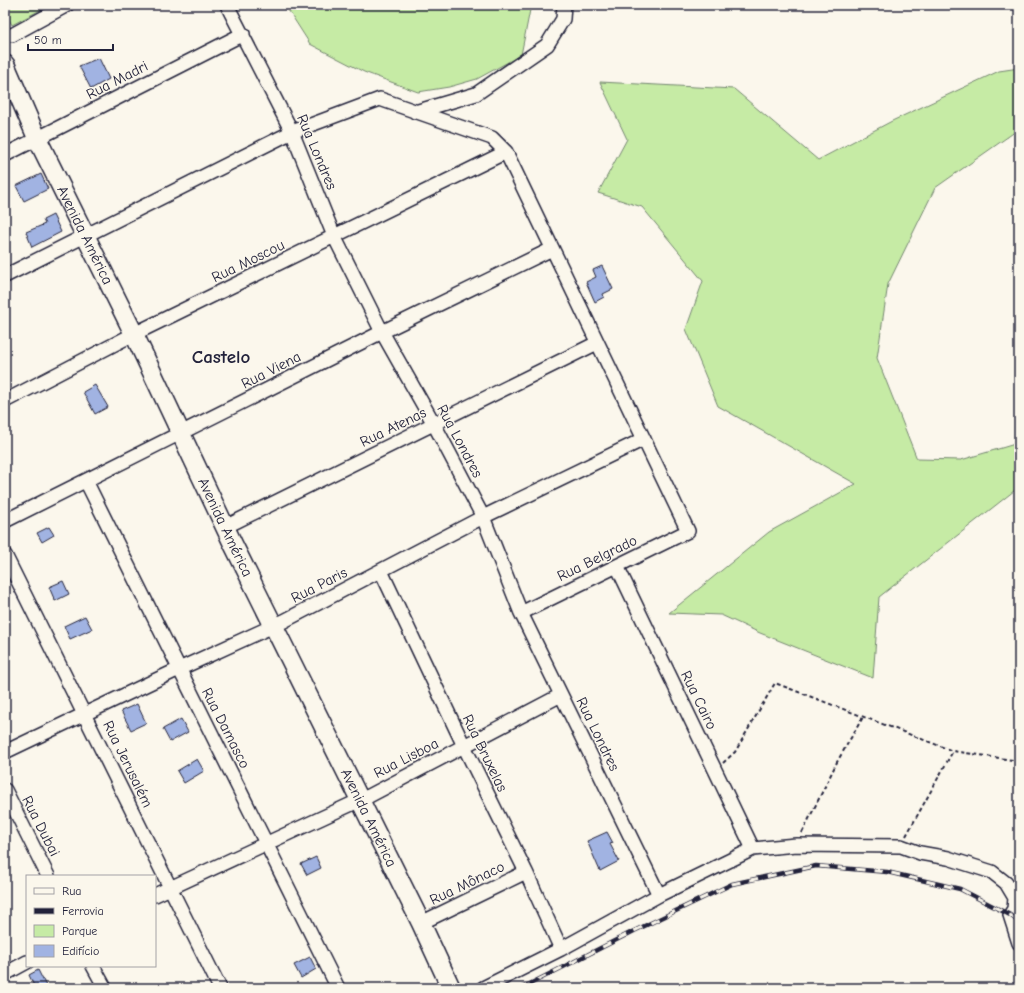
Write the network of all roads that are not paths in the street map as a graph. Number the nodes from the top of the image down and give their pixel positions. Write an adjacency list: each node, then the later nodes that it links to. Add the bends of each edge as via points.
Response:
1 (67, 5): 5 (street, via 12,35)
2 (227, 5): 4 (street, Rua Londres)
3 (564, 5): 7 (street, via 563,20 547,45 476,94)
4 (243, 34): 8 (street, Rua Londres); 9 (street, Rua Madri)
5 (5, 36)
6 (5, 64): 9 (street, Avenida América)
7 (415, 112): 8 (street, via 380,99); 10 (street, via 492,138)
8 (292, 132): 12 (street); 13 (street, Rua Londres)
9 (38, 138): 11 (street, Rua Madri); 12 (street, Avenida América)
10 (506, 152): 13 (street, Rua Moscou); 14 (street)
11 (5, 155)
12 (85, 236): 15 (street); 17 (street, Avenida América)
13 (334, 236): 16 (street, Rua Londres); 17 (street, Rua Moscou)
14 (552, 249): 16 (street, Rua Viena); 18 (street)
15 (5, 276)
16 (382, 332): 20 (street, Rua Londres); 21 (street, Rua Viena)
17 (134, 334): 19 (street, Rua Moscou); 21 (street, Avenida América)
18 (597, 343): 20 (street, Rua Atenas); 22 (street)
19 (5, 401)
20 (434, 424): 24 (street, Rua Londres); 26 (street, Rua Atenas)
21 (181, 434): 23 (street, Rua Viena); 26 (street, Avenida América)
22 (644, 439): 24 (street, Rua Paris); 28 (street, Rua Belgrado, via 688,531)
23 (86, 481): 25 (street, Rua Viena); 32 (street, Rua Damasco)
24 (483, 517): 29 (street, Rua Paris); 30 (street, Rua Londres)
25 (5, 521)
26 (225, 527): 31 (street, Avenida América)
27 (5, 554): 34 (street, Rua Jerusalém)
28 (617, 566): 30 (street, Rua Belgrado); 40 (street, Rua Cairo)
29 (381, 571): 31 (street, Rua Paris); 35 (street, Rua Bruxelas)
30 (521, 613): 33 (street, Rua Londres)
31 (273, 626): 32 (street, Rua Paris); 38 (street, Avenida América)
32 (179, 669): 34 (street, Rua Paris); 39 (street, Rua Damasco)
33 (561, 695): 35 (street, Rua Lisboa); 45 (street, Rua Londres)
34 (85, 714): 36 (street, Rua Paris); 43 (street, Rua Jerusalém)
35 (464, 746): 38 (street, Rua Lisboa); 41 (street, Rua Bruxelas)
36 (5, 752)
37 (5, 790): 42 (street, Rua Dubai)
38 (358, 800): 39 (street, Rua Lisboa); 46 (street, Avenida América)
39 (266, 843): 43 (street, Rua Lisboa); 54 (street, Rua Damasco)
40 (753, 849): 45 (street); 47 (street, via 796,845 901,846 920,853 964,862 992,872 1013,892 1016,904 1010,915)
41 (526, 872): 46 (street, Rua Mônaco); 48 (street, Rua Bruxelas)
42 (48, 875)
43 (171, 887): 44 (street, Rua Lisboa); 53 (street, Rua Jerusalém)
44 (156, 894)
45 (659, 895): 48 (street)
46 (421, 923): 55 (street, Avenida América)
47 (1019, 943)
48 (561, 949): 56 (street)
49 (26, 963): 51 (street)
50 (94, 967): 52 (street)
51 (5, 974)
52 (104, 988)
53 (220, 988)
54 (338, 988)
55 (451, 988)
56 (483, 988)

